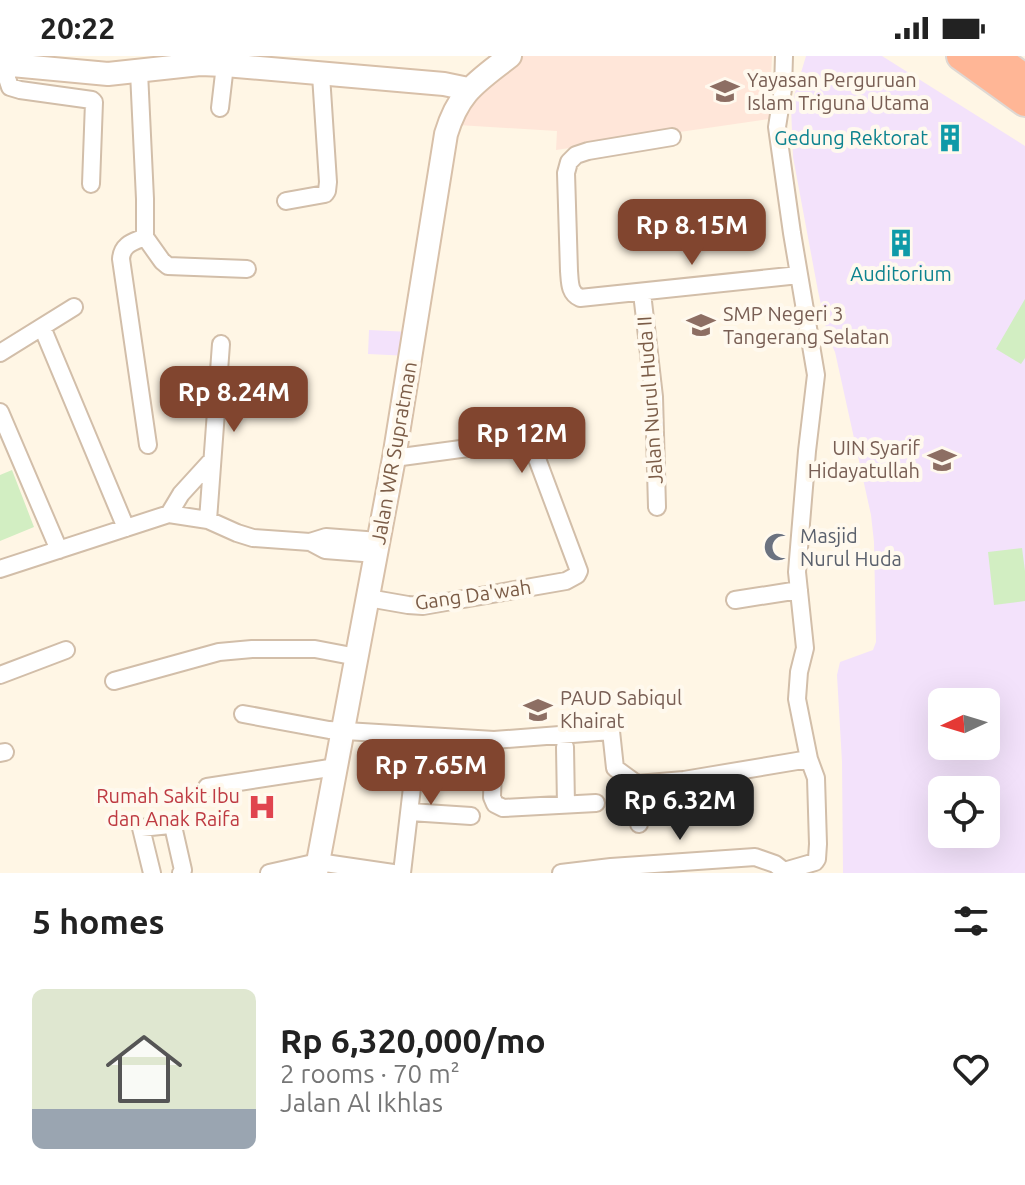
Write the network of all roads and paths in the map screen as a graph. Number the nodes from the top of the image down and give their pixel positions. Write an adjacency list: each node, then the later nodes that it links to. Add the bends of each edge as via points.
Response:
1 (510, 56): 11 (main road, Jalan WR Supratman)
2 (784, 56): 19 (street, via 777,127)
3 (961, 56): 6 (highway)
4 (213, 61): 5 (main road); 8 (main road); 13 (street)
5 (262, 62): 9 (main road)
6 (992, 63): 10 (highway); 12 (highway)
7 (4, 65): 8 (main road); 15 (street, via 10,87 94,102)
8 (139, 72): 17 (street)
9 (321, 75): 11 (main road); 16 (street, via 327,191)
10 (1025, 79)
11 (468, 89): 27 (main road, Jalan WR Supratman, via 446,134)
12 (1025, 102)
13 (220, 108)
14 (672, 137): 20 (street, Jalan Nurul Huda II, via 588,151 569,162 573,292 580,298)
15 (91, 184)
16 (286, 201)
17 (145, 237): 18 (street, via 172,267); 26 (street, via 126,245 121,259)
18 (247, 269)
19 (799, 275): 20 (street, Jalan Nurul Huda II); 36 (street, via 816,375)
20 (642, 293): 29 (street, Jalan Nurul Huda II, via 654,397)
21 (74, 307): 22 (street)
22 (42, 327): 24 (street); 32 (street)
23 (221, 344): 28 (street)
24 (0, 353)
25 (0, 412): 34 (street)
26 (148, 445)
27 (394, 458): 33 (main road, Jalan WR Supratman); 37 (street, Gang Da'wah, via 529,443 579,571 566,581 423,606)
28 (212, 460): 30 (street); 31 (street)
29 (657, 507)
30 (169, 514): 31 (street); 32 (street)
31 (208, 520): 33 (street, via 253,538 310,542 326,537)
32 (126, 528): 34 (street)
33 (378, 548): 37 (main road, Jalan WR Supratman)
34 (59, 550): 35 (street)
35 (0, 569)
36 (799, 590): 38 (street); 48 (street, via 805,648 797,699)
37 (368, 598): 40 (main road, Jalan WR Supratman)
38 (735, 600)
39 (66, 650): 41 (street)
40 (357, 657): 42 (street, via 315,649 219,652); 44 (main road, Jalan WR Supratman)
41 (0, 675)
42 (114, 681)
43 (243, 714): 44 (street)
44 (342, 731): 45 (street); 49 (main road, Jalan WR Supratman)
45 (418, 736): 46 (street); 54 (street)
46 (494, 740): 50 (street, via 611,731 615,768); 53 (street, via 495,804)
47 (565, 747): 53 (street)
48 (809, 759): 50 (street); 59 (street, via 816,778 817,859)
49 (336, 767): 51 (street); 57 (main road, Jalan WR Supratman)
50 (637, 784): 56 (street)
51 (207, 787)
52 (596, 803): 53 (street)
53 (566, 805)
54 (410, 812): 55 (street); 64 (street)
55 (471, 816)
56 (639, 824)
57 (317, 867): 62 (street); 63 (street)
58 (612, 870): 59 (street, via 755,857); 65 (street)
59 (784, 872)
60 (152, 873): 61 (street, via 141,828 170,825)
61 (181, 873)
62 (269, 873)
63 (393, 873)
64 (402, 873)
65 (561, 873)

